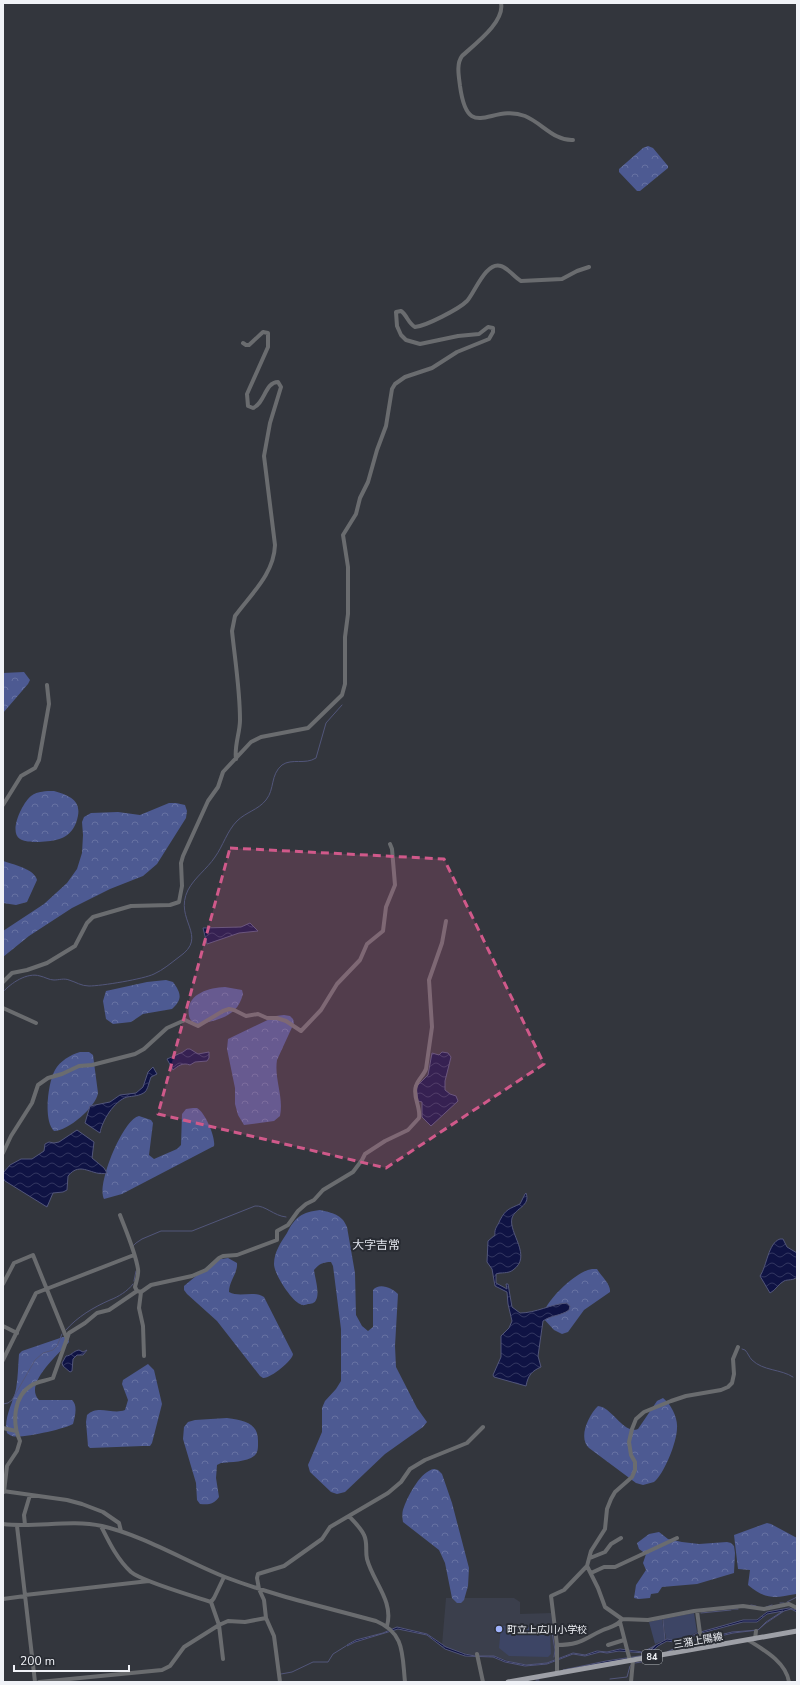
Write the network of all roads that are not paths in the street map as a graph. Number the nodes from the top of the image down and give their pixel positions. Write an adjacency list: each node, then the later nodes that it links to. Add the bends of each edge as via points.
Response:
1 (501, 3): 2 (street, via 494,26 462,56 459,62 462,99 468,114 477,118 521,115 534,120 560,138)
2 (573, 140)
3 (589, 267): 6 (street, via 562,279 521,281 505,268 496,266 486,271 466,302 426,325 415,327 403,312 396,312 398,331 403,338 411,342 426,343 479,334 488,327 493,328 493,332 489,338 457,352 432,368 399,381 392,389 386,426 368,482 356,514 343,535 348,567 348,614 344,649 345,684 342,695 308,728 255,739)
4 (243, 343): 6 (street, via 249,345 263,332 268,334 268,347 247,394 248,406 253,408 258,405 273,383 278,382 281,387 270,422 264,456 275,555 270,568 232,622 240,702)
5 (47, 685): 7 (street, via 49,704 39,760 35,768 21,776)
6 (236, 759): 10 (street, via 223,772 218,787 208,801 187,845 181,863 182,886 179,902 170,905 131,906 93,917 86,923 75,946 47,963 12,973)
7 (3, 804)
8 (390, 844): 13 (street, via 395,885 386,907 383,931 367,944 360,960 337,984 321,1010 302,1031 277,1018 266,1018 258,1014 246,1016 234,1010 223,1010 198,1026 185,1020 175,1023 135,1054 79,1066 38,1084 32,1103)
9 (446, 921): 18 (street, via 442,943 429,980 432,1035 426,1069 415,1090 420,1107 419,1118 408,1130 365,1154 353,1172 323,1190 306,1204 288,1225 277,1231 277,1240 237,1255 223,1256 206,1270 192,1276 151,1285)
10 (3, 982)
11 (3, 1008): 12 (street)
12 (36, 1023)
13 (3, 1153)
14 (120, 1214): 15 (street)
15 (134, 1255): 17 (street); 18 (street, via 138,1269 135,1287)
16 (3, 1284): 17 (street, via 14,1262 33,1255)
17 (46, 1288): 20 (street, via 36,1293); 21 (street)
18 (139, 1292): 21 (street, via 108,1310 97,1313 72,1330); 23 (street, via 139,1308 144,1326)
19 (3, 1326): 20 (street)
20 (17, 1332): 24 (street)
21 (67, 1340): 27 (street, via 53,1378 34,1384 24,1391 18,1403)
22 (738, 1347): 38 (street, via 733,1359 732,1383 728,1387 671,1401 644,1412 636,1419 629,1442 635,1470 632,1477 611,1499 605,1529 591,1553)
23 (144, 1356)
24 (3, 1360)
25 (483, 1427): 30 (street, via 467,1443 425,1460 410,1470 388,1493)
26 (3, 1428): 27 (street)
27 (16, 1431): 28 (street, via 20,1441 7,1466)
28 (4, 1492): 29 (street)
29 (30, 1495): 32 (street, via 24,1515); 35 (street, via 67,1500 93,1507 119,1523)
30 (349, 1516): 42 (street, via 330,1527 322,1539 284,1566 258,1574); 51 (street, via 364,1534 368,1561 388,1610)
31 (3, 1524): 33 (street)
32 (25, 1525): 33 (street); 34 (street, via 70,1523)
33 (17, 1526): 43 (street)
34 (101, 1526): 35 (street); 41 (street, via 114,1553 132,1573)
35 (121, 1531): 40 (street)
36 (620, 1538): 38 (street, via 613,1542 606,1552)
37 (677, 1538): 39 (street, via 615,1567 604,1567)
38 (589, 1562): 39 (street); 58 (street, via 564,1590 551,1596)
39 (592, 1572): 49 (street, via 605,1607)
40 (224, 1577): 42 (street); 45 (street)
41 (149, 1580): 43 (street); 45 (street)
42 (259, 1590): 48 (street, via 264,1600); 51 (street)
43 (25, 1596): 44 (street); 65 (street)
44 (3, 1599)
45 (211, 1602): 50 (street)
46 (797, 1608): 47 (street, via 789,1604 764,1609 743,1606)
47 (697, 1611): 49 (street, via 648,1620); 59 (street)
48 (266, 1618): 50 (street, via 245,1622 228,1621); 67 (street, via 274,1636)
49 (621, 1621): 55 (street); 58 (street, via 585,1641)
50 (219, 1625): 61 (street); 66 (street, via 184,1647 170,1666 162,1670)
51 (387, 1626): 68 (street, via 399,1642)
52 (756, 1631): 54 (street)
53 (797, 1631): 54 (main road, 三潴上陽線 / 84)
54 (755, 1639): 56 (main road, 三潴上陽線 / 84)
55 (624, 1640): 57 (street); 62 (street)
56 (748, 1640): 59 (main road, 三潴上陽線 / 84); 72 (street, via 784,1668)
57 (608, 1645)
58 (557, 1646): 63 (street)
59 (702, 1648): 62 (main road, 三潴上陽線 / 84)
60 (477, 1654): 69 (street)
61 (223, 1659)
62 (631, 1660): 63 (main road, 三潴上陽線 / 84); 71 (street)
63 (557, 1673): 64 (main road, 三潴上陽線 / 84)
64 (526, 1680): 70 (main road, 三潴上陽線 / 84)
65 (35, 1682)
66 (39, 1682)
67 (280, 1682)
68 (405, 1682)
69 (483, 1682)
70 (508, 1682)
71 (631, 1682)
72 (789, 1682)

